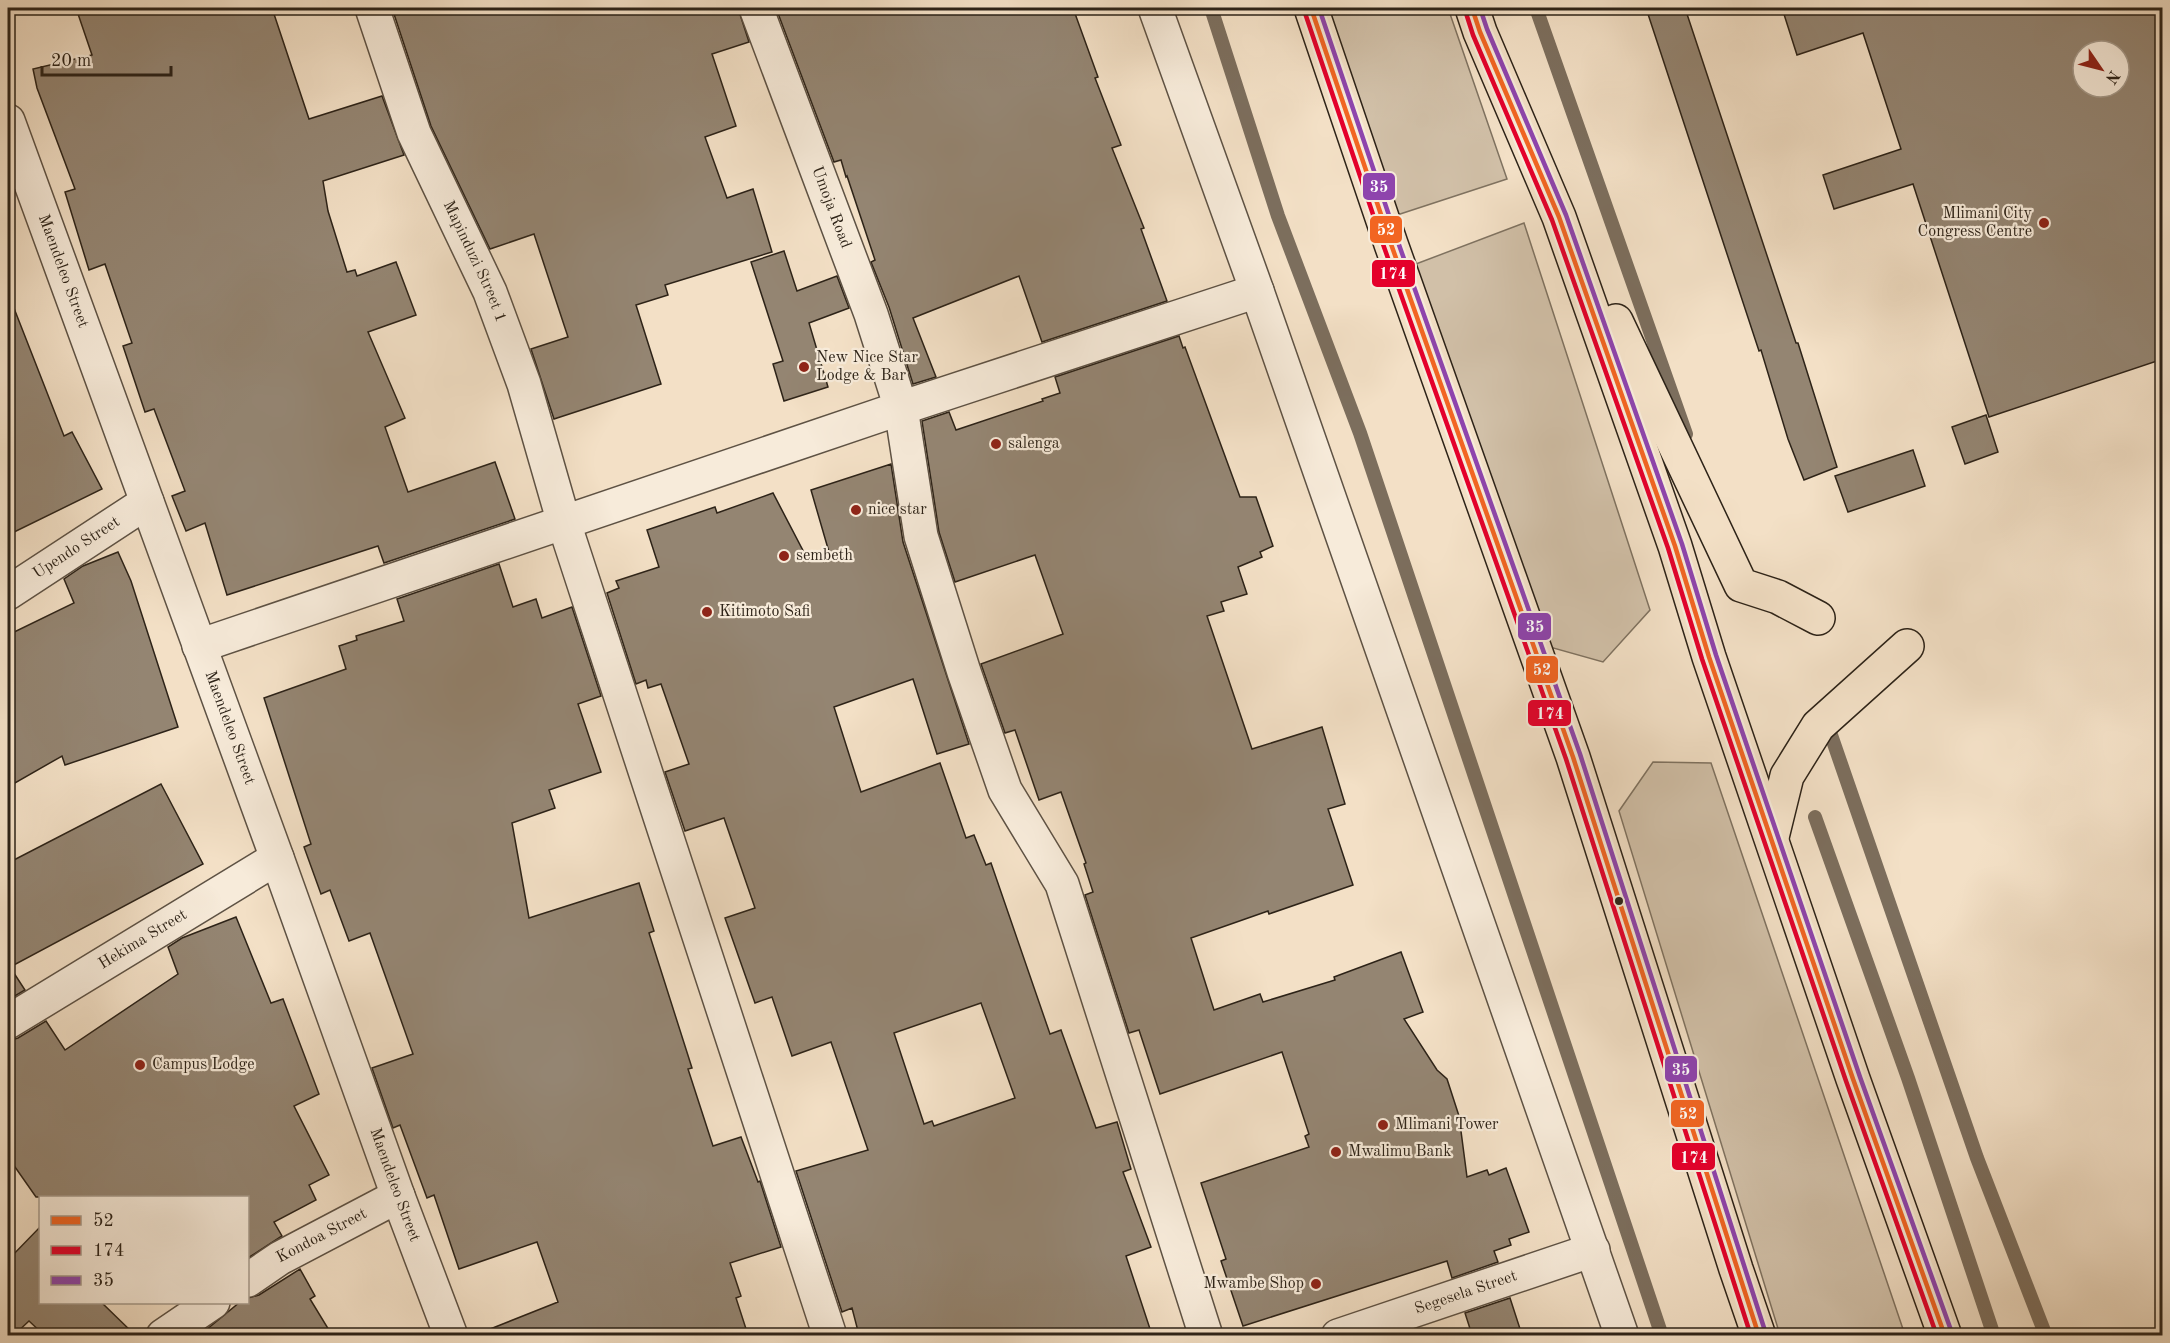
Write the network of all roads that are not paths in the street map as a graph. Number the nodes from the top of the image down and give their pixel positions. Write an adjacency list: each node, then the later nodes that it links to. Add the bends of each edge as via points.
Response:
1 (372, 8): 11 (street, Mapinduzi Street 1, via 414,133 494,302 524,384)
2 (756, 8): 9 (street, Umoja Road, via 871,314)
3 (1155, 8): 8 (street)
4 (1311, 8): 29 (main road, via 1573,757)
5 (1476, 20): 13 (main road, via 1741,585 1778,597); 16 (main road, via 1559,217 1672,535)
6 (8, 121): 7 (street, Maendeleo Street)
7 (15, 166): 10 (street, Maendeleo Street)
8 (1257, 291): 9 (street); 20 (street)
9 (901, 408): 11 (street); 26 (street, Umoja Road, via 921,536 964,672 1005,790 1062,884)
10 (147, 502): 12 (street, Upendo Street); 14 (street, Maendeleo Street)
11 (564, 523): 14 (street); 25 (street, Mapinduzi Street 1)
12 (8, 593)
13 (1818, 618)
14 (199, 646): 17 (street, Maendeleo Street)
15 (1907, 646): 16 (main road, via 1810,736 1787,776)
16 (1772, 837): 30 (main road)
17 (277, 858): 18 (street, Hekima Street); 19 (street, Maendeleo Street)
18 (8, 1022)
19 (398, 1196): 21 (street, Kondoa Street, via 280,1258); 24 (street, Maendeleo Street)
20 (1593, 1250): 27 (street, Segesela Street); 28 (street)
21 (249, 1279)
22 (210, 1304): 23 (street)
23 (163, 1335)
24 (451, 1335)
25 (830, 1335)
26 (1206, 1335)
27 (1338, 1335)
28 (1622, 1335)
29 (1759, 1335)
30 (1945, 1335)

